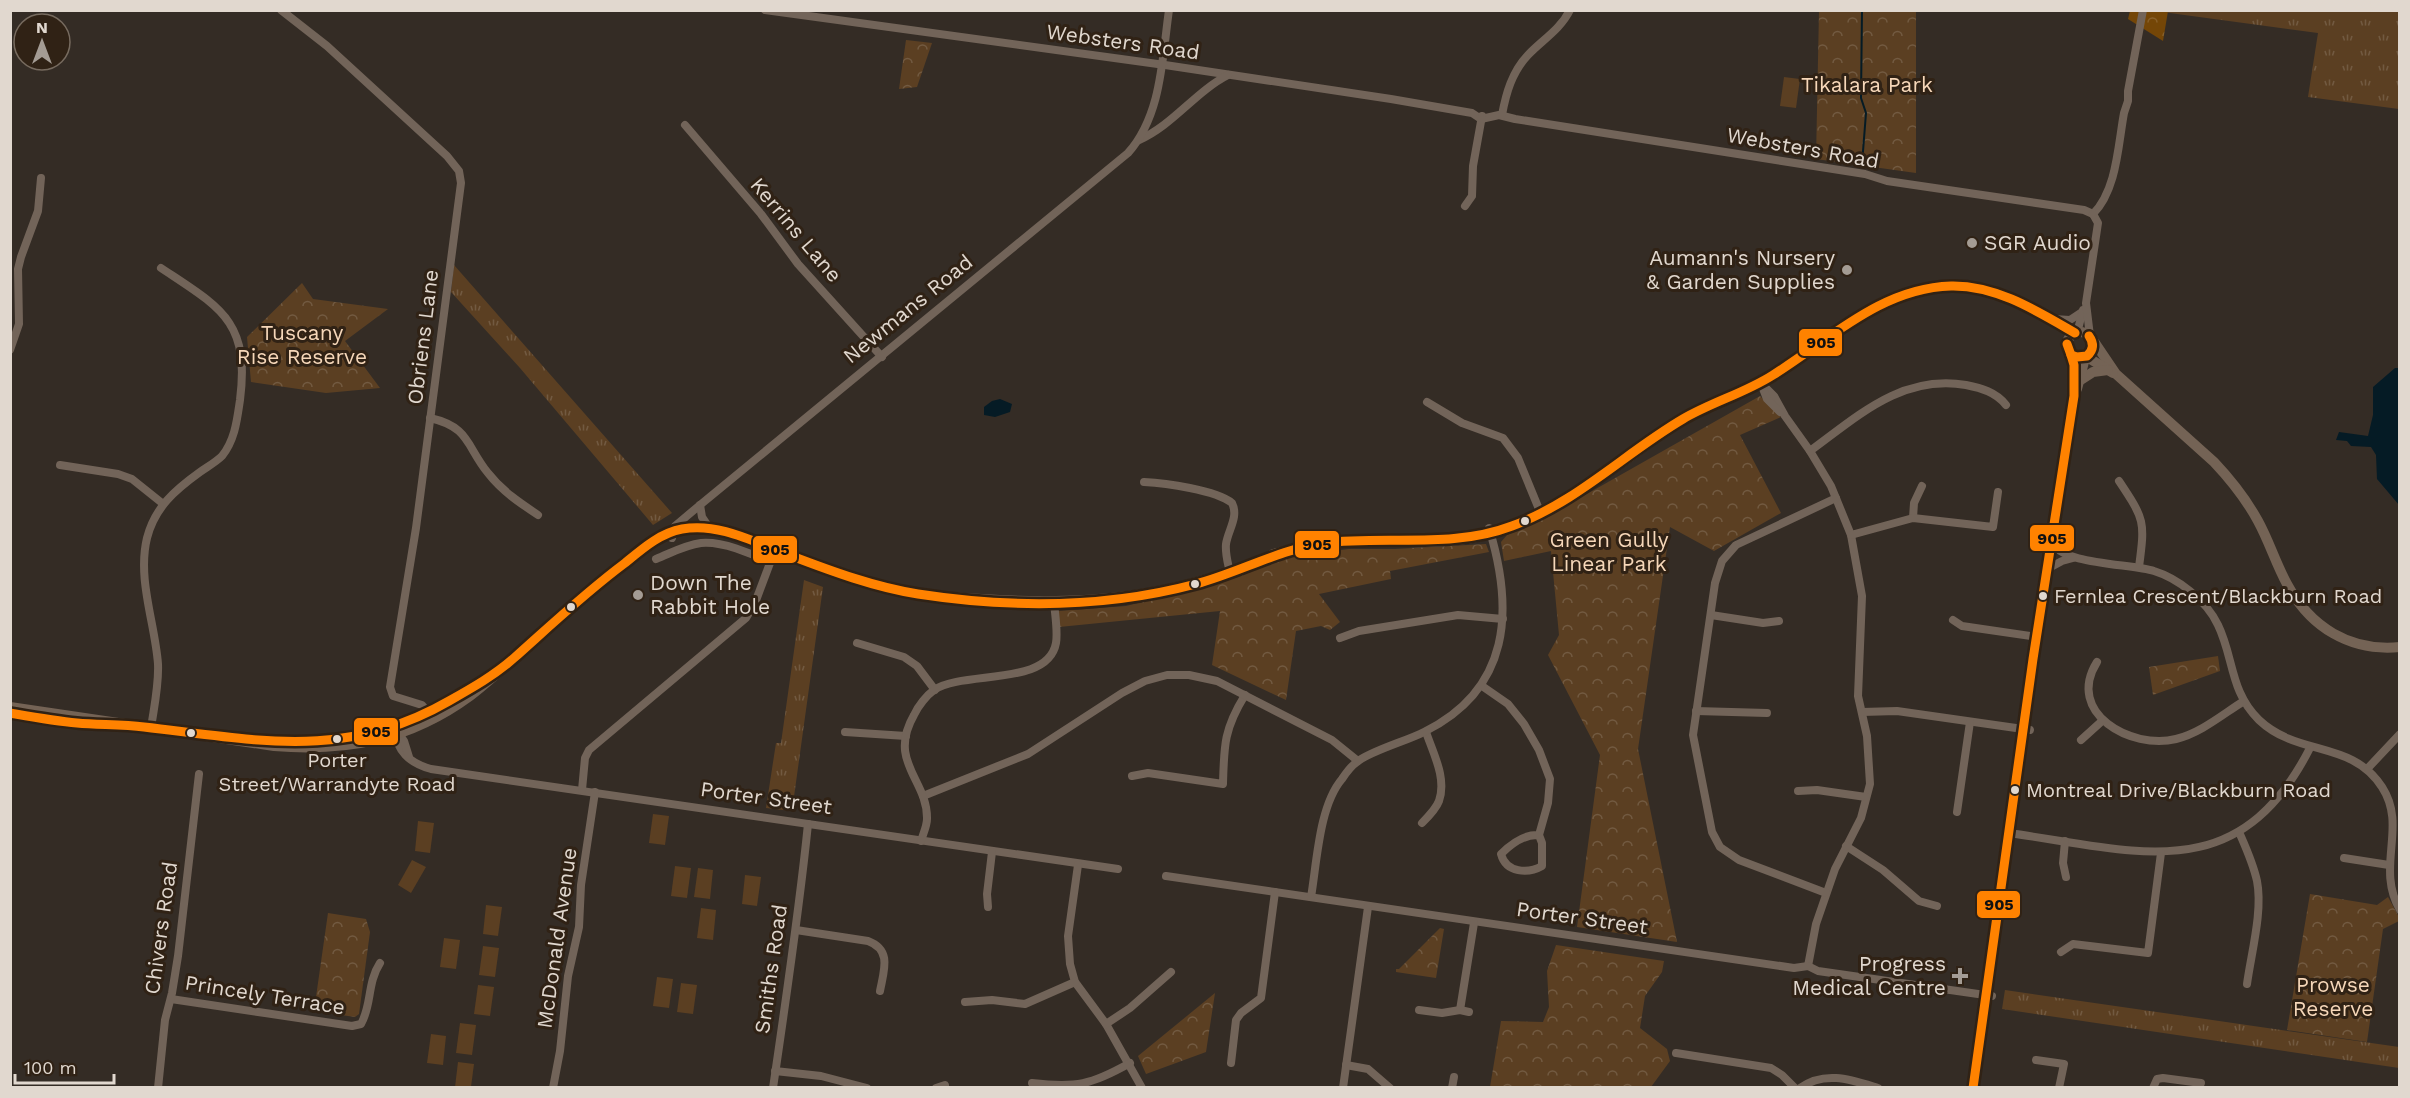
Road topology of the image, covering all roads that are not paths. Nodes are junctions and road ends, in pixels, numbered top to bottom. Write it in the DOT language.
graph roads {
  1 [pos="280,10"];
  2 [pos="1169,10"];
  3 [pos="1570,10"];
  4 [pos="2143,10"];
  5 [pos="767,11"];
  6 [pos="1161,66"];
  7 [pos="1206,71"];
  8 [pos="1229,75"];
  9 [pos="1212,84"];
  10 [pos="1504,115"];
  11 [pos="1479,116"];
  12 [pos="685,125"];
  13 [pos="1139,140"];
  14 [pos="41,178"];
  15 [pos="1465,206"];
  16 [pos="2094,214"];
  17 [pos="161,268"];
  18 [pos="2084,308"];
  19 [pos="2046,318"];
  20 [pos="2076,333"];
  21 [pos="2091,338"];
  22 [pos="10,350"];
  23 [pos="2069,351"];
  24 [pos="882,357"];
  25 [pos="2086,357"];
  26 [pos="2112,372"];
  27 [pos="2079,381"];
  28 [pos="1764,387"];
  29 [pos="2074,396"];
  30 [pos="1427,402"];
  31 [pos="2006,405"];
  32 [pos="430,418"];
  33 [pos="1810,451"];
  34 [pos="60,465"];
  35 [pos="2119,481"];
  36 [pos="1144,482"];
  37 [pos="1922,486"];
  38 [pos="1998,492"];
  39 [pos="1836,498"];
  40 [pos="162,503"];
  41 [pos="700,505"];
  42 [pos="1540,511"];
  43 [pos="538,515"];
  44 [pos="1913,518"];
  45 [pos="710,529"];
  46 [pos="1490,531"];
  47 [pos="672,535"];
  48 [pos="1851,535"];
  49 [pos="2053,543"];
  50 [pos="761,545"];
  51 [pos="2074,558"];
  52 [pos="656,559"];
  53 [pos="2139,567"];
  54 [pos="2049,568"];
  55 [pos="1230,570"];
  56 [pos="1054,602"];
  57 [pos="1711,615"];
  58 [pos="1503,619"];
  59 [pos="1953,620"];
  60 [pos="1779,621"];
  61 [pos="2037,637"];
  62 [pos="1341,638"];
  63 [pos="857,643"];
  64 [pos="2400,647"];
  65 [pos="2097,662"];
  66 [pos="1482,686"];
  67 [pos="935,690"];
  68 [pos="1245,695"];
  69 [pos="2244,701"];
  70 [pos="10,707"];
  71 [pos="1696,711"];
  72 [pos="1862,712"];
  73 [pos="10,713"];
  74 [pos="1767,713"];
  75 [pos="432,716"];
  76 [pos="2102,721"];
  77 [pos="1970,722"];
  78 [pos="127,725"];
  79 [pos="151,728"];
  80 [pos="2027,729"];
  81 [pos="844,732"];
  82 [pos="1426,732"];
  83 [pos="396,733"];
  84 [pos="2400,734"];
  85 [pos="906,736"];
  86 [pos="2081,740"];
  87 [pos="2310,748"];
  88 [pos="1358,761"];
  89 [pos="2368,768"];
  90 [pos="199,774"];
  91 [pos="1132,776"];
  92 [pos="582,790"];
  93 [pos="1798,791"];
  94 [pos="595,792"];
  95 [pos="923,796"];
  96 [pos="1866,797"];
  97 [pos="1957,812"];
  98 [pos="811,824"];
  99 [pos="1422,824"];
  100 [pos="2239,832"];
  101 [pos="2012,834"];
  102 [pos="1539,835"];
  103 [pos="921,841"];
  104 [pos="2065,841"];
  105 [pos="1846,846"];
  106 [pos="992,852"];
  107 [pos="2161,853"];
  108 [pos="2344,858"];
  109 [pos="1078,865"];
  110 [pos="2389,865"];
  111 [pos="1118,869"];
  112 [pos="1166,876"];
  113 [pos="2066,877"];
  114 [pos="1275,892"];
  115 [pos="1826,893"];
  116 [pos="1311,897"];
  117 [pos="1937,906"];
  118 [pos="988,907"];
  119 [pos="1368,907"];
  120 [pos="2400,910"];
  121 [pos="1474,922"];
  122 [pos="796,930"];
  123 [pos="2061,951"];
  124 [pos="380,963"];
  125 [pos="1808,966"];
  126 [pos="1171,972"];
  127 [pos="1075,982"];
  128 [pos="2247,984"];
  129 [pos="880,991"];
  130 [pos="1989,996"];
  131 [pos="171,999"];
  132 [pos="965,1002"];
  133 [pos="1419,1010"];
  134 [pos="1106,1024"];
  135 [pos="1676,1053"];
  136 [pos="2036,1060"];
  137 [pos="1130,1063"];
  138 [pos="1231,1063"];
  139 [pos="1346,1065"];
  140 [pos="775,1071"];
  141 [pos="1454,1077"];
  142 [pos="1032,1083"];
  143 [pos="2201,1083"];
  144 [pos="158,1088"];
  145 [pos="553,1088"];
  146 [pos="773,1088"];
  147 [pos="867,1088"];
  148 [pos="1142,1088"];
  149 [pos="1343,1088"];
  150 [pos="1390,1088"];
  151 [pos="1452,1088"];
  152 [pos="1795,1088"];
  153 [pos="1800,1088"];
  154 [pos="1878,1088"];
  155 [pos="1973,1088"];
  156 [pos="1979,1088"];
  157 [pos="2060,1088"];
  158 [pos="2153,1088"];
  1 -- 32 [label="street, Obriens Lane"];
  2 -- 6 [label="street, Newmans Road"];
  3 -- 10 [label="street"];
  4 -- 16 [label="street"];
  5 -- 6 [label="street, Websters Road"];
  6 -- 7 [label="street, Websters Road"];
  6 -- 13 [label="street, Newmans Road"];
  7 -- 8 [label="street, Websters Road"];
  7 -- 9 [label="street"];
  8 -- 9 [label="street, Newmans Road"];
  8 -- 11 [label="street, Websters Road"];
  9 -- 13 [label="street, Newmans Road"];
  10 -- 11 [label="street, Websters Road"];
  10 -- 16 [label="street, Websters Road"];
  11 -- 15 [label="street"];
  12 -- 24 [label="street, Kerrins Lane"];
  13 -- 24 [label="street, Newmans Road"];
  14 -- 22 [label="street"];
  16 -- 18 [label="street"];
  17 -- 40 [label="street"];
  18 -- 19 [label="street"];
  18 -- 20 [label="street"];
  18 -- 21 [label="street"];
  19 -- 20 [label="main road"];
  19 -- 23 [label="main road"];
  19 -- 28 [label="main road"];
  20 -- 21 [label="main road"];
  20 -- 23 [label="main road"];
  21 -- 25 [label="main road"];
  21 -- 26 [label="main road"];
  23 -- 25 [label="main road"];
  23 -- 29 [label="main road"];
  24 -- 41 [label="street, Newmans Road"];
  25 -- 26 [label="main road"];
  25 -- 27 [label="main road"];
  26 -- 27 [label="main road"];
  26 -- 64 [label="main road"];
  27 -- 29 [label="main road"];
  28 -- 33 [label="street"];
  28 -- 42 [label="main road"];
  29 -- 49 [label="main road"];
  30 -- 42 [label="street"];
  31 -- 33 [label="street"];
  32 -- 43 [label="street"];
  32 -- 75 [label="street, Obriens Lane"];
  33 -- 39 [label="street"];
  34 -- 40 [label="street"];
  35 -- 53 [label="street"];
  36 -- 55 [label="street"];
  37 -- 44 [label="street"];
  38 -- 44 [label="street"];
  39 -- 48 [label="street"];
  39 -- 57 [label="street"];
  40 -- 79 [label="street"];
  41 -- 45 [label="street"];
  41 -- 47 [label="street, Newmans Road"];
  42 -- 46 [label="main road"];
  44 -- 48 [label="street"];
  45 -- 47 [label="main road"];
  45 -- 50 [label="main road"];
  46 -- 55 [label="main road"];
  46 -- 58 [label="street"];
  47 -- 50 [label="main road"];
  47 -- 75 [label="main road, Newmans Road"];
  48 -- 72 [label="street"];
  49 -- 51 [label="street"];
  49 -- 54 [label="main road"];
  50 -- 56 [label="main road"];
  51 -- 53 [label="street"];
  51 -- 54 [label="street"];
  52 -- 92 [label="street"];
  53 -- 69 [label="street"];
  54 -- 61 [label="main road"];
  54 -- 80 [label="main road"];
  55 -- 56 [label="main road"];
  56 -- 67 [label="street"];
  57 -- 60 [label="street"];
  57 -- 71 [label="street"];
  58 -- 62 [label="street"];
  58 -- 66 [label="street"];
  59 -- 61 [label="street"];
  61 -- 80 [label="main road"];
  63 -- 67 [label="street"];
  65 -- 76 [label="street"];
  66 -- 82 [label="street"];
  66 -- 102 [label="street"];
  67 -- 85 [label="street"];
  68 -- 88 [label="street"];
  68 -- 91 [label="street"];
  68 -- 95 [label="street"];
  69 -- 76 [label="street"];
  69 -- 87 [label="street"];
  70 -- 78 [label="main road"];
  71 -- 74 [label="street"];
  71 -- 115 [label="street"];
  72 -- 77 [label="street"];
  72 -- 96 [label="street"];
  73 -- 78 [label="main road"];
  75 -- 83 [label="main road, Newmans Road"];
  76 -- 86 [label="street"];
  77 -- 80 [label="street"];
  77 -- 97 [label="street"];
  78 -- 79 [label="main road"];
  79 -- 83 [label="main road"];
  80 -- 101 [label="main road"];
  81 -- 85 [label="street"];
  82 -- 88 [label="street"];
  82 -- 99 [label="street"];
  83 -- 92 [label="street, Porter Street"];
  84 -- 89 [label="street"];
  85 -- 95 [label="street"];
  87 -- 89 [label="street"];
  87 -- 100 [label="street"];
  88 -- 116 [label="street"];
  89 -- 110 [label="street"];
  90 -- 131 [label="street, Chivers Road"];
  92 -- 94 [label="street, Porter Street"];
  93 -- 96 [label="street"];
  94 -- 98 [label="street, Porter Street"];
  94 -- 145 [label="street, McDonald Avenue"];
  95 -- 103 [label="street"];
  96 -- 105 [label="street"];
  98 -- 103 [label="street, Porter Street"];
  98 -- 122 [label="street, Smiths Road"];
  100 -- 107 [label="street"];
  100 -- 128 [label="street"];
  101 -- 104 [label="street"];
  101 -- 130 [label="main road"];
  102 -- 102 [label="street"];
  103 -- 106 [label="street, Porter Street"];
  104 -- 107 [label="street"];
  104 -- 113 [label="street"];
  105 -- 115 [label="street"];
  105 -- 117 [label="street"];
  106 -- 109 [label="street, Porter Street"];
  106 -- 118 [label="street"];
  107 -- 123 [label="street"];
  108 -- 110 [label="street"];
  109 -- 111 [label="street, Porter Street"];
  109 -- 127 [label="street"];
  110 -- 120 [label="street"];
  112 -- 114 [label="street, Porter Street"];
  114 -- 116 [label="street, Porter Street"];
  114 -- 138 [label="street"];
  115 -- 125 [label="street"];
  116 -- 119 [label="street, Porter Street"];
  119 -- 121 [label="street, Porter Street"];
  119 -- 139 [label="street"];
  121 -- 125 [label="street, Porter Street"];
  121 -- 133 [label="street"];
  122 -- 129 [label="street"];
  122 -- 140 [label="street, Smiths Road"];
  124 -- 131 [label="street, Princely Terrace"];
  125 -- 130 [label="street, Porter Street"];
  126 -- 134 [label="street"];
  127 -- 132 [label="street"];
  127 -- 134 [label="street"];
  130 -- 155 [label="main road"];
  130 -- 156 [label="main road"];
  131 -- 144 [label="street, Chivers Road"];
  134 -- 137 [label="street"];
  135 -- 152 [label="street"];
  136 -- 157 [label="street"];
  137 -- 142 [label="street"];
  137 -- 148 [label="street"];
  139 -- 149 [label="street"];
  139 -- 150 [label="street"];
  140 -- 146 [label="street, Smiths Road"];
  140 -- 147 [label="street"];
  141 -- 151 [label="street"];
  143 -- 158 [label="street"];
  153 -- 154 [label="street"];
}
